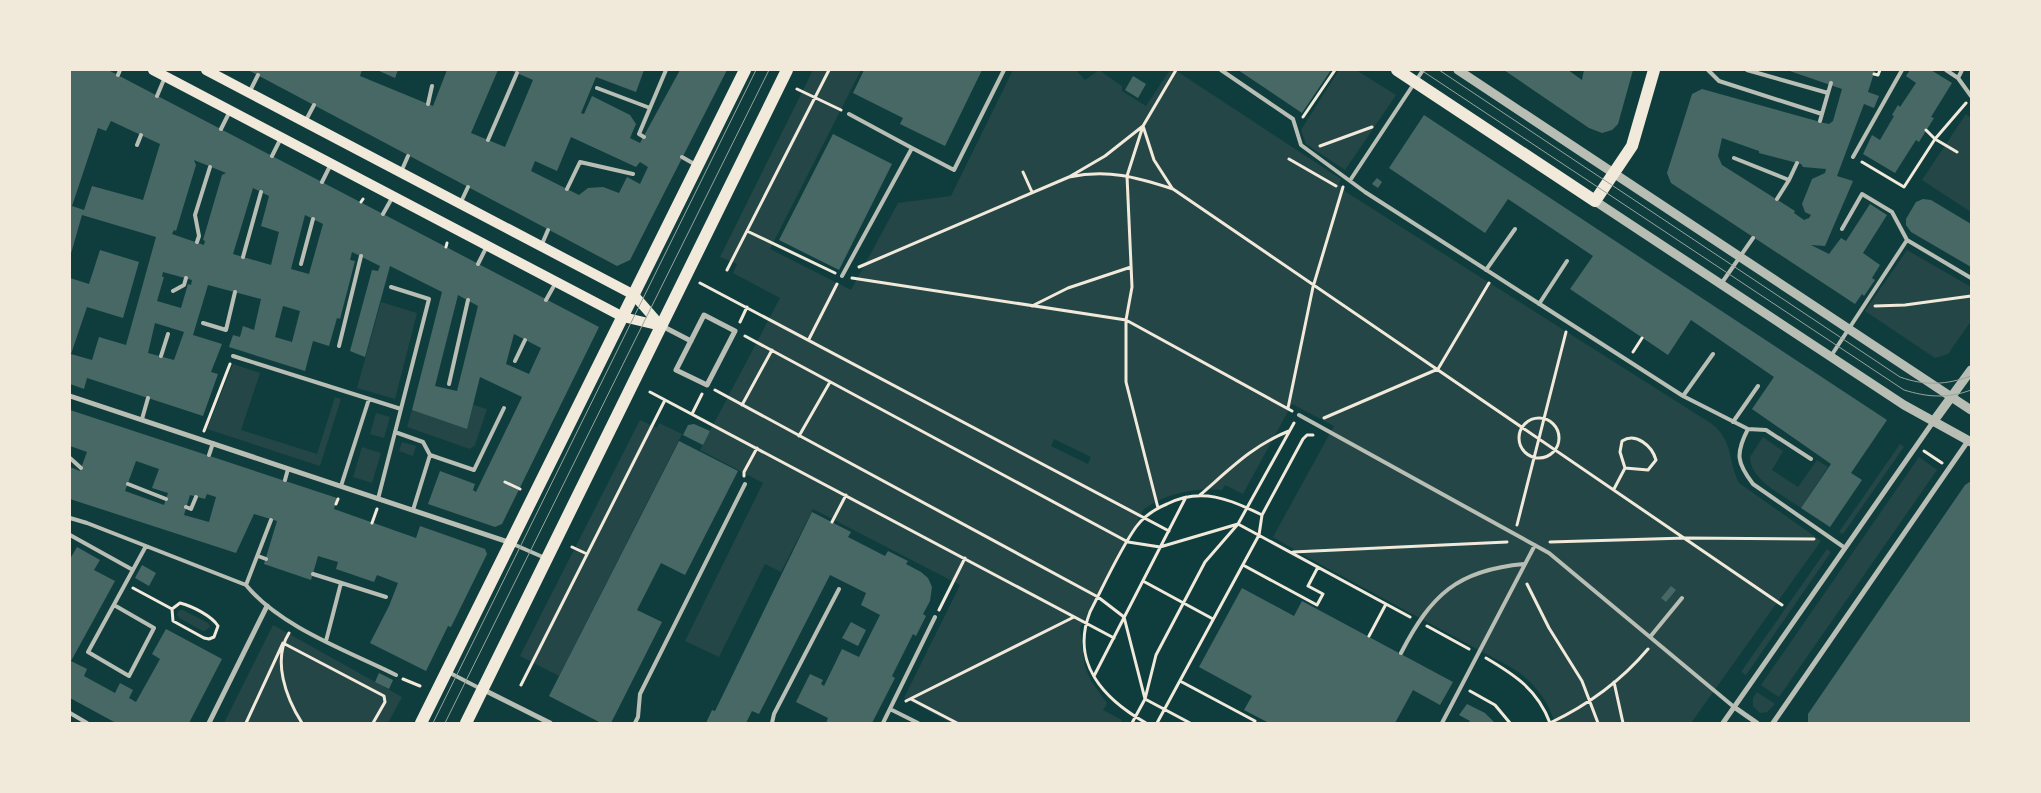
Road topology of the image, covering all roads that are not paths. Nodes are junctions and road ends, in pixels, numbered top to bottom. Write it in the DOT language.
graph roads {
  1 [pos="120,70"];
  2 [pos="153,70"];
  3 [pos="206,70"];
  4 [pos="666,70"];
  5 [pos="745,70"];
  6 [pos="787,70"];
  7 [pos="1004,70"];
  8 [pos="1221,70"];
  9 [pos="1397,70"];
  10 [pos="1423,70"];
  11 [pos="1458,70"];
  12 [pos="1654,70"];
  13 [pos="1708,70"];
  14 [pos="1747,70"];
  15 [pos="1902,70"];
  16 [pos="1946,70"];
  17 [pos="1962,70"];
  18 [pos="517,73"];
  19 [pos="118,75"];
  20 [pos="258,75"];
  21 [pos="165,76"];
  22 [pos="1958,78"];
  23 [pos="1415,82"];
  24 [pos="1831,83"];
  25 [pos="432,86"];
  26 [pos="597,88"];
  27 [pos="249,92"];
  28 [pos="1828,93"];
  29 [pos="157,96"];
  30 [pos="1971,96"];
  31 [pos="428,104"];
  32 [pos="314,105"];
  33 [pos="650,108"];
  34 [pos="230,110"];
  35 [pos="849,114"];
  36 [pos="1822,114"];
  37 [pos="1820,121"];
  38 [pos="305,122"];
  39 [pos="221,129"];
  40 [pos="141,135"];
  41 [pos="281,137"];
  42 [pos="644,137"];
  43 [pos="488,140"];
  44 [pos="137,145"];
  45 [pos="912,148"];
  46 [pos="272,156"];
  47 [pos="408,156"];
  48 [pos="682,157"];
  49 [pos="1852,157"];
  50 [pos="1734,158"];
  51 [pos="1797,163"];
  52 [pos="331,164"];
  53 [pos="698,166"];
  54 [pos="210,167"];
  55 [pos="401,172"];
  56 [pos="1614,173"];
  57 [pos="633,174"];
  58 [pos="1350,179"];
  59 [pos="1788,180"];
  60 [pos="322,182"];
  61 [pos="468,187"];
  62 [pos="567,189"];
  63 [pos="261,192"];
  64 [pos="393,196"];
  65 [pos="1777,199"];
  66 [pos="1595,201"];
  67 [pos="460,204"];
  68 [pos="383,214"];
  69 [pos="313,219"];
  70 [pos="1842,229"];
  71 [pos="548,230"];
  72 [pos="1515,230"];
  73 [pos="1753,238"];
  74 [pos="1907,240"];
  75 [pos="197,242"];
  76 [pos="488,246"];
  77 [pos="541,246"];
  78 [pos="361,256"];
  79 [pos="1740,256"];
  80 [pos="243,257"];
  81 [pos="1567,261"];
  82 [pos="301,264"];
  83 [pos="478,264"];
  84 [pos="1486,270"];
  85 [pos="842,276"];
  86 [pos="186,278"];
  87 [pos="1971,278"];
  88 [pos="556,282"];
  89 [pos="1721,284"];
  90 [pos="391,287"];
  91 [pos="173,291"];
  92 [pos="235,292"];
  93 [pos="634,295"];
  94 [pos="468,300"];
  95 [pos="546,300"];
  96 [pos="1539,304"];
  97 [pos="623,317"];
  98 [pos="203,323"];
  99 [pos="661,326"];
  100 [pos="1848,328"];
  101 [pos="168,334"];
  102 [pos="525,340"];
  103 [pos="691,341"];
  104 [pos="339,346"];
  105 [pos="1713,354"];
  106 [pos="161,356"];
  107 [pos="233,356"];
  108 [pos="1831,356"];
  109 [pos="514,361"];
  110 [pos="1971,370"];
  111 [pos="449,384"];
  112 [pos="1758,386"];
  113 [pos="70,396"];
  114 [pos="1683,396"];
  115 [pos="1951,396"];
  116 [pos="148,398"];
  117 [pos="369,399"];
  118 [pos="504,408"];
  119 [pos="401,409"];
  120 [pos="1971,410"];
  121 [pos="1298,415"];
  122 [pos="142,420"];
  123 [pos="1733,422"];
  124 [pos="1933,422"];
  125 [pos="1748,429"];
  126 [pos="395,432"];
  127 [pos="1970,440"];
  128 [pos="213,443"];
  129 [pos="209,455"];
  130 [pos="430,455"];
  131 [pos="70,458"];
  132 [pos="1811,459"];
  133 [pos="81,468"];
  134 [pos="288,468"];
  135 [pos="285,480"];
  136 [pos="128,484"];
  137 [pos="745,484"];
  138 [pos="342,486"];
  139 [pos="196,497"];
  140 [pos="166,498"];
  141 [pos="378,499"];
  142 [pos="186,507"];
  143 [pos="413,510"];
  144 [pos="70,518"];
  145 [pos="271,520"];
  146 [pos="70,535"];
  147 [pos="511,543"];
  148 [pos="1535,545"];
  149 [pos="146,546"];
  150 [pos="1845,548"];
  151 [pos="258,556"];
  152 [pos="546,558"];
  153 [pos="266,559"];
  154 [pos="1525,564"];
  155 [pos="134,570"];
  156 [pos="313,574"];
  157 [pos="341,583"];
  158 [pos="246,585"];
  159 [pos="839,589"];
  160 [pos="386,597"];
  161 [pos="1682,598"];
  162 [pos="114,605"];
  163 [pos="267,606"];
  164 [pos="935,617"];
  165 [pos="1650,636"];
  166 [pos="326,641"];
  167 [pos="1401,653"];
  168 [pos="448,672"];
  169 [pos="396,675"];
  170 [pos="481,689"];
  171 [pos="1734,707"];
  172 [pos="890,709"];
  173 [pos="70,713"];
  174 [pos="87,723"];
  175 [pos="209,723"];
  176 [pos="421,723"];
  177 [pos="466,723"];
  178 [pos="550,723"];
  179 [pos="635,723"];
  180 [pos="772,723"];
  181 [pos="883,723"];
  182 [pos="918,723"];
  183 [pos="1442,723"];
  184 [pos="1723,723"];
  185 [pos="1757,723"];
  186 [pos="1773,723"];
  1 -- 19 [label="lane"];
  2 -- 21 [label="main road"];
  3 -- 27 [label="main road"];
  4 -- 33 [label="lane"];
  5 -- 53 [label="main road"];
  6 -- 99 [label="main road"];
  7 -- 45 [label="lane"];
  8 -- 58 [label="lane"];
  9 -- 23 [label="main road"];
  10 -- 23 [label="lane"];
  11 -- 56 [label="street"];
  12 -- 56 [label="main road"];
  13 -- 36 [label="lane"];
  14 -- 28 [label="lane"];
  15 -- 49 [label="lane"];
  16 -- 22 [label="lane"];
  17 -- 22 [label="lane"];
  18 -- 43 [label="lane"];
  20 -- 27 [label="lane"];
  21 -- 29 [label="lane"];
  21 -- 34 [label="main road"];
  22 -- 30 [label="lane"];
  23 -- 58 [label="lane"];
  23 -- 66 [label="main road"];
  24 -- 28 [label="lane"];
  25 -- 31 [label="lane"];
  26 -- 33 [label="lane"];
  27 -- 38 [label="main road"];
  28 -- 36 [label="lane"];
  32 -- 38 [label="lane"];
  33 -- 42 [label="lane"];
  34 -- 39 [label="lane"];
  34 -- 41 [label="main road"];
  35 -- 45 [label="lane"];
  36 -- 37 [label="lane"];
  38 -- 55 [label="main road"];
  40 -- 44 [label="lane"];
  41 -- 46 [label="lane"];
  41 -- 52 [label="main road"];
  45 -- 85 [label="lane"];
  47 -- 55 [label="lane"];
  48 -- 53 [label="lane"];
  50 -- 59 [label="lane"];
  51 -- 59 [label="lane"];
  52 -- 60 [label="lane"];
  52 -- 64 [label="main road"];
  53 -- 93 [label="main road"];
  54 -- 75 [label="lane"];
  55 -- 67 [label="main road"];
  56 -- 66 [label="main road"];
  56 -- 79 [label="street"];
  57 -- 62 [label="lane"];
  58 -- 84 [label="lane"];
  59 -- 65 [label="lane"];
  61 -- 67 [label="lane"];
  63 -- 80 [label="lane"];
  64 -- 68 [label="lane"];
  64 -- 76 [label="main road"];
  66 -- 89 [label="street"];
  67 -- 77 [label="main road"];
  69 -- 82 [label="lane"];
  70 -- 74 [label="lane"];
  71 -- 77 [label="lane"];
  72 -- 84 [label="lane"];
  73 -- 79 [label="lane"];
  74 -- 87 [label="lane"];
  74 -- 100 [label="lane"];
  76 -- 83 [label="lane"];
  76 -- 88 [label="main road"];
  77 -- 93 [label="main road"];
  78 -- 104 [label="lane"];
  79 -- 89 [label="lane"];
  79 -- 100 [label="street"];
  81 -- 96 [label="lane"];
  84 -- 96 [label="lane"];
  86 -- 91 [label="lane"];
  88 -- 95 [label="lane"];
  88 -- 97 [label="main road"];
  89 -- 108 [label="street"];
  90 -- 119 [label="lane"];
  92 -- 98 [label="lane"];
  93 -- 97 [label="main road"];
  93 -- 99 [label="main road"];
  94 -- 111 [label="lane"];
  96 -- 114 [label="lane"];
  97 -- 99 [label="main road"];
  97 -- 147 [label="main road"];
  99 -- 103 [label="street"];
  99 -- 152 [label="main road"];
  100 -- 108 [label="lane"];
  100 -- 115 [label="street"];
  101 -- 106 [label="lane"];
  102 -- 109 [label="lane"];
  103 -- 103 [label="street"];
  105 -- 114 [label="lane"];
  107 -- 117 [label="lane"];
  108 -- 124 [label="street"];
  110 -- 115 [label="street"];
  112 -- 123 [label="lane"];
  113 -- 122 [label="street"];
  114 -- 123 [label="lane"];
  115 -- 120 [label="street"];
  115 -- 124 [label="street"];
  116 -- 122 [label="lane"];
  117 -- 119 [label="lane"];
  117 -- 138 [label="lane"];
  118 -- 130 [label="lane"];
  119 -- 126 [label="lane"];
  121 -- 148 [label="lane"];
  122 -- 128 [label="street"];
  123 -- 125 [label="lane"];
  124 -- 127 [label="street"];
  124 -- 150 [label="street"];
  125 -- 132 [label="lane"];
  125 -- 150 [label="lane"];
  126 -- 130 [label="lane"];
  126 -- 141 [label="lane"];
  127 -- 186 [label="street"];
  128 -- 129 [label="lane"];
  128 -- 134 [label="street"];
  130 -- 143 [label="lane"];
  131 -- 133 [label="lane"];
  134 -- 135 [label="lane"];
  134 -- 138 [label="street"];
  136 -- 140 [label="lane"];
  137 -- 179 [label="lane"];
  138 -- 141 [label="street"];
  139 -- 142 [label="lane"];
  141 -- 143 [label="street"];
  143 -- 147 [label="street"];
  144 -- 149 [label="lane"];
  145 -- 151 [label="lane"];
  146 -- 155 [label="lane"];
  147 -- 152 [label="lane"];
  147 -- 168 [label="main road"];
  148 -- 154 [label="lane"];
  148 -- 165 [label="lane"];
  149 -- 155 [label="lane"];
  149 -- 158 [label="lane"];
  150 -- 171 [label="street"];
  151 -- 153 [label="lane"];
  151 -- 158 [label="lane"];
  152 -- 170 [label="main road"];
  154 -- 167 [label="lane"];
  154 -- 183 [label="lane"];
  155 -- 162 [label="lane"];
  156 -- 157 [label="lane"];
  157 -- 160 [label="lane"];
  157 -- 166 [label="lane"];
  158 -- 163 [label="lane"];
  159 -- 180 [label="lane"];
  161 -- 165 [label="lane"];
  162 -- 162 [label="lane"];
  163 -- 166 [label="lane"];
  163 -- 175 [label="street"];
  164 -- 172 [label="lane"];
  165 -- 171 [label="lane"];
  166 -- 169 [label="lane"];
  168 -- 170 [label="lane"];
  168 -- 176 [label="main road"];
  170 -- 177 [label="main road"];
  170 -- 178 [label="street"];
  171 -- 184 [label="street"];
  171 -- 185 [label="street"];
  172 -- 181 [label="lane"];
  172 -- 182 [label="lane"];
  173 -- 174 [label="lane"];
}
